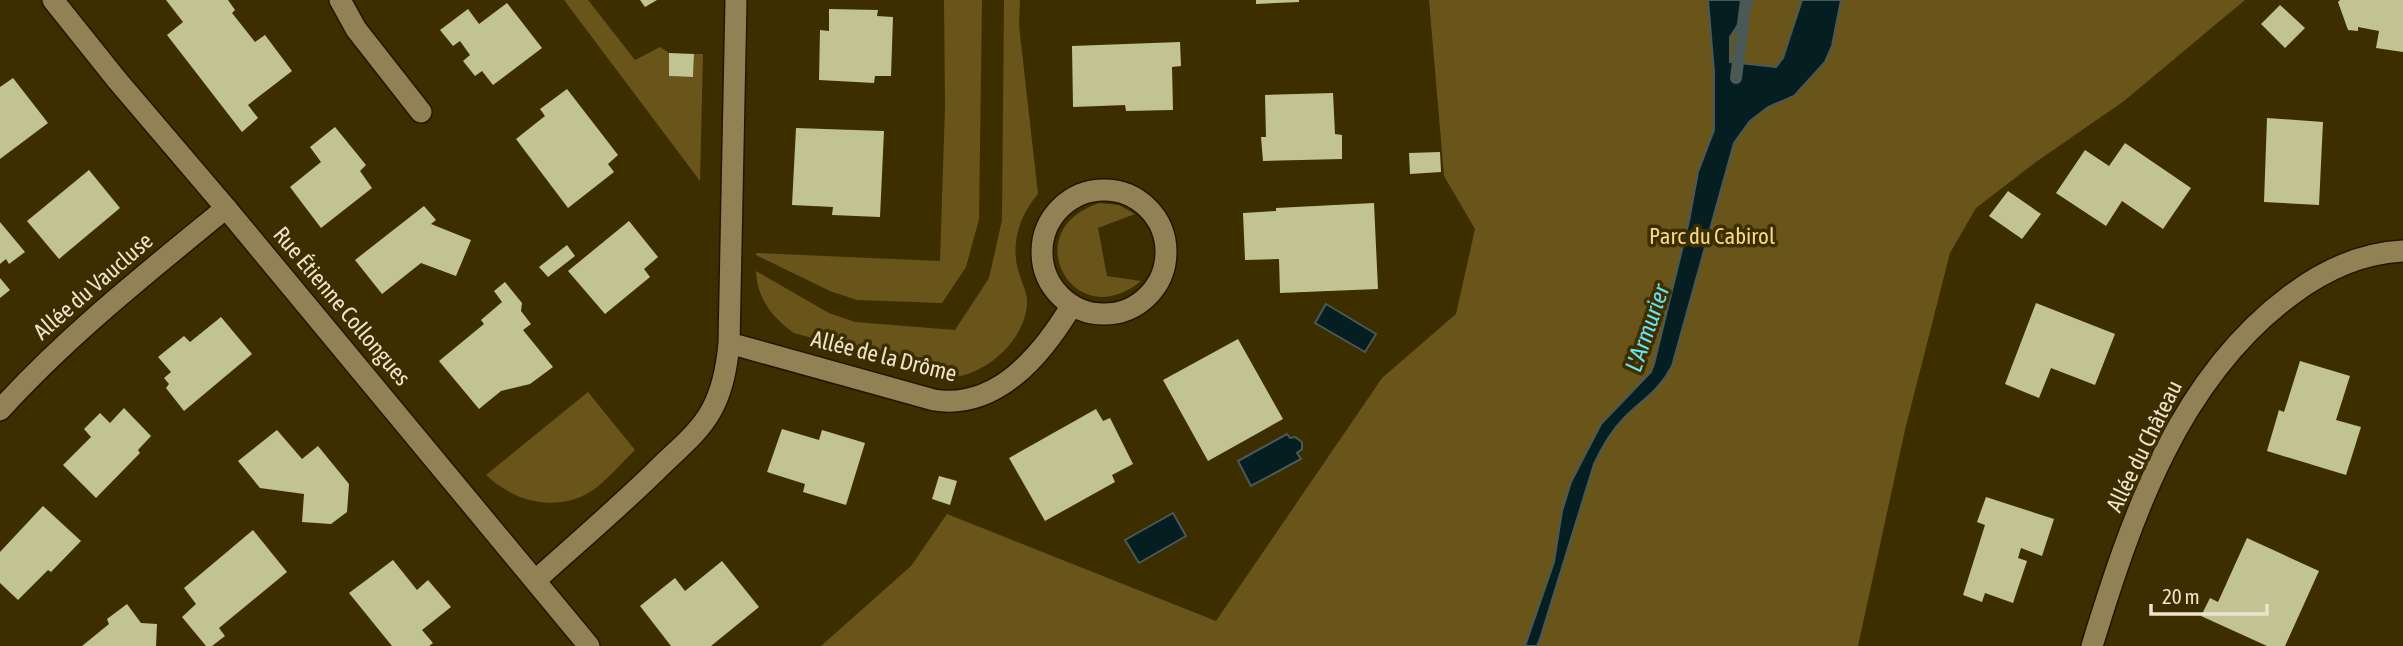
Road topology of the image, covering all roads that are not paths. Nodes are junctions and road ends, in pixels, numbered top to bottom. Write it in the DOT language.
graph roads {
  1 [pos="53,0"];
  2 [pos="340,0"];
  3 [pos="736,0"];
  4 [pos="421,112"];
  5 [pos="226,208"];
  6 [pos="2403,251"];
  7 [pos="1072,305"];
  8 [pos="729,343"];
  9 [pos="0,410"];
  10 [pos="536,580"];
  11 [pos="589,646"];
  12 [pos="2092,646"];
  1 -- 5 [label="street, Rue Étienne Collongues"];
  2 -- 4 [label="street"];
  3 -- 8 [label="street"];
  5 -- 9 [label="street, Allée du Vaucluse"];
  5 -- 10 [label="street, Rue Étienne Collongues"];
  6 -- 12 [label="street, Allée du Château"];
  7 -- 7 [label="street"];
  7 -- 8 [label="street, Allée de la Drôme"];
  8 -- 10 [label="street"];
  10 -- 11 [label="street, Rue Étienne Collongues"];
}
